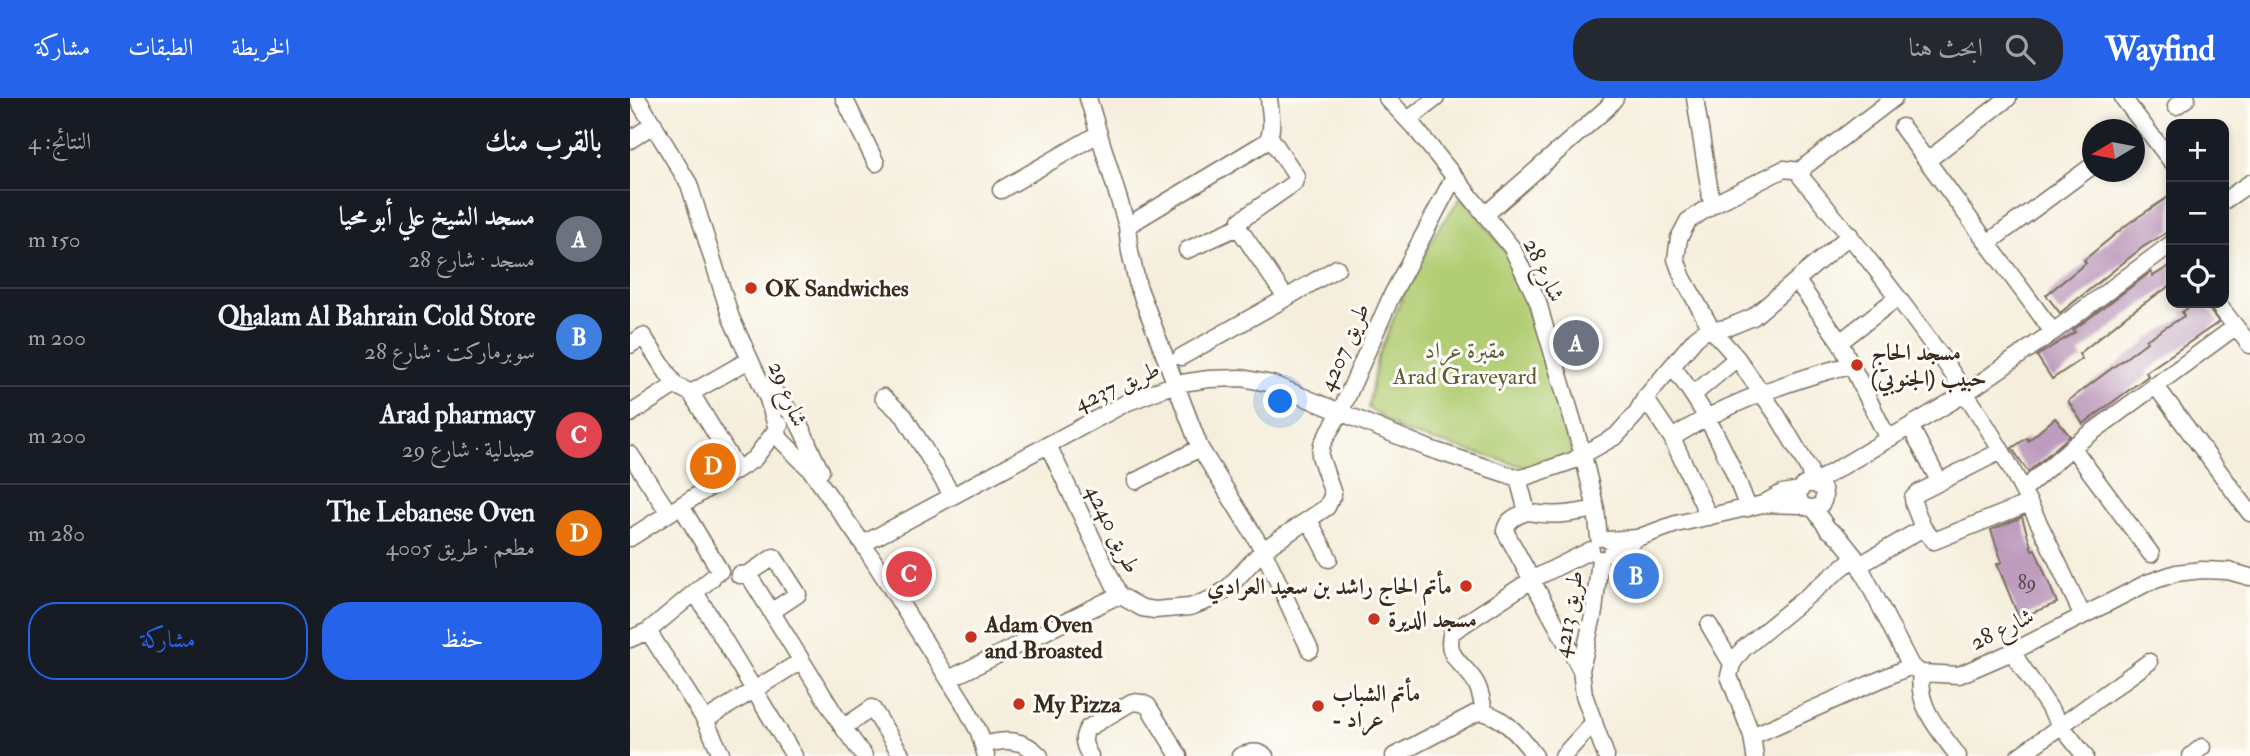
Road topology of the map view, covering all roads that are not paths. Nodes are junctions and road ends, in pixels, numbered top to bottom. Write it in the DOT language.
graph roads {
  1 [pos="636,98"];
  2 [pos="649,98"];
  3 [pos="844,98"];
  4 [pos="1088,98"];
  5 [pos="1269,98"];
  6 [pos="1387,98"];
  7 [pos="1436,98"];
  8 [pos="1615,98"];
  9 [pos="1695,98"];
  10 [pos="1894,98"];
  11 [pos="2008,98"];
  12 [pos="2123,98"];
  13 [pos="2134,119"];
  14 [pos="1408,120"];
  15 [pos="654,124"];
  16 [pos="1902,127"];
  17 [pos="1098,134"];
  18 [pos="1270,137"];
  19 [pos="2145,137"];
  20 [pos="630,140"];
  21 [pos="2166,156"];
  22 [pos="1927,160"];
  23 [pos="876,163"];
  24 [pos="2082,173"];
  25 [pos="1801,174"];
  26 [pos="1454,177"];
  27 [pos="2250,183"];
  28 [pos="1001,190"];
  29 [pos="2229,198"];
  30 [pos="1712,205"];
  31 [pos="1485,215"];
  32 [pos="1127,226"];
  33 [pos="1238,227"];
  34 [pos="1850,235"];
  35 [pos="1989,243"];
  36 [pos="2170,245"];
  37 [pos="1187,250"];
  38 [pos="1338,268"];
  39 [pos="1797,281"];
  40 [pos="1898,297"];
  41 [pos="1286,298"];
  42 [pos="2221,308"];
  43 [pos="2235,327"];
  44 [pos="1712,330"];
  45 [pos="2053,332"];
  46 [pos="1840,342"];
  47 [pos="630,345"];
  48 [pos="2250,345"];
  49 [pos="1181,357"];
  50 [pos="1737,358"];
  51 [pos="749,360"];
  52 [pos="1850,365"];
  53 [pos="1672,366"];
  54 [pos="1175,384"];
  55 [pos="675,385"];
  56 [pos="2155,385"];
  57 [pos="1762,392"];
  58 [pos="691,393"];
  59 [pos="1966,393"];
  60 [pos="1694,394"];
  61 [pos="883,397"];
  62 [pos="1645,398"];
  63 [pos="1340,413"];
  64 [pos="630,414"];
  65 [pos="1708,418"];
  66 [pos="795,419"];
  67 [pos="1910,426"];
  68 [pos="776,429"];
  69 [pos="804,436"];
  70 [pos="1672,438"];
  71 [pos="1888,439"];
  72 [pos="1048,445"];
  73 [pos="2072,447"];
  74 [pos="787,448"];
  75 [pos="1200,448"];
  76 [pos="2001,451"];
  77 [pos="630,454"];
  78 [pos="1583,456"];
  79 [pos="754,458"];
  80 [pos="737,469"];
  81 [pos="1518,478"];
  82 [pos="1136,481"];
  83 [pos="1939,481"];
  84 [pos="1812,493"];
  85 [pos="952,495"];
  86 [pos="2026,497"];
  87 [pos="1756,506"];
  88 [pos="1596,509"];
  89 [pos="675,510"];
  90 [pos="1527,512"];
  91 [pos="2250,513"];
  92 [pos="1709,517"];
  93 [pos="1309,520"];
  94 [pos="1923,528"];
  95 [pos="630,538"];
  96 [pos="866,542"];
  97 [pos="1602,548"];
  98 [pos="1263,550"];
  99 [pos="2151,554"];
  100 [pos="1329,559"];
  101 [pos="1857,561"];
  102 [pos="2250,577"];
  103 [pos="1533,579"];
  104 [pos="695,592"];
  105 [pos="1119,595"];
  106 [pos="771,612"];
  107 [pos="2082,614"];
  108 [pos="1709,625"];
  109 [pos="648,631"];
  110 [pos="630,639"];
  111 [pos="1310,650"];
  112 [pos="2012,652"];
  113 [pos="801,661"];
  114 [pos="2149,662"];
  115 [pos="1916,669"];
  116 [pos="1581,670"];
  117 [pos="1730,670"];
  118 [pos="953,676"];
  119 [pos="755,689"];
  120 [pos="1485,712"];
  121 [pos="705,720"];
  122 [pos="1594,722"];
  123 [pos="842,726"];
  124 [pos="2062,727"];
  125 [pos="1752,736"];
  126 [pos="989,750"];
  127 [pos="722,756"];
  128 [pos="794,756"];
  129 [pos="864,756"];
  130 [pos="902,756"];
  131 [pos="1040,756"];
  132 [pos="1090,756"];
  133 [pos="1179,756"];
  134 [pos="1240,756"];
  135 [pos="1265,756"];
  136 [pos="1394,756"];
  137 [pos="1535,756"];
  138 [pos="1563,756"];
  139 [pos="1606,756"];
  140 [pos="1755,756"];
  141 [pos="1958,756"];
  142 [pos="2019,756"];
  143 [pos="2085,756"];
  1 -- 15 [label="street, شارع 29"];
  2 -- 66 [label="street, شارع 29"];
  3 -- 23 [label="street"];
  4 -- 17 [label="street"];
  5 -- 18 [label="street"];
  6 -- 14 [label="street, شارع 28"];
  7 -- 14 [label="street"];
  8 -- 31 [label="street"];
  9 -- 30 [label="street"];
  10 -- 25 [label="street"];
  11 -- 22 [label="street"];
  12 -- 13 [label="street"];
  14 -- 26 [label="street, شارع 28"];
  15 -- 20 [label="street"];
  15 -- 51 [label="street, شارع 29"];
  16 -- 22 [label="street"];
  17 -- 28 [label="street"];
  17 -- 32 [label="street"];
  18 -- 32 [label="street"];
  18 -- 33 [label="street"];
  19 -- 21 [label="street"];
  22 -- 35 [label="street"];
  24 -- 35 [label="street"];
  25 -- 30 [label="street"];
  25 -- 34 [label="street"];
  26 -- 31 [label="street, شارع 28"];
  26 -- 63 [label="street, طريق 4207"];
  27 -- 29 [label="street"];
  30 -- 44 [label="street"];
  31 -- 78 [label="street, شارع 28"];
  32 -- 54 [label="street"];
  33 -- 37 [label="street"];
  33 -- 41 [label="street"];
  34 -- 39 [label="street"];
  34 -- 40 [label="street"];
  35 -- 45 [label="street"];
  36 -- 45 [label="street"];
  38 -- 41 [label="street"];
  39 -- 44 [label="street"];
  39 -- 46 [label="street"];
  40 -- 46 [label="street"];
  40 -- 59 [label="street"];
  41 -- 49 [label="street"];
  42 -- 43 [label="street"];
  43 -- 48 [label="street"];
  43 -- 56 [label="street"];
  44 -- 50 [label="street"];
  44 -- 53 [label="street"];
  45 -- 59 [label="street"];
  46 -- 52 [label="street"];
  47 -- 55 [label="street"];
  50 -- 57 [label="street"];
  50 -- 60 [label="street"];
  51 -- 58 [label="street"];
  51 -- 68 [label="street, شارع 29"];
  52 -- 57 [label="street"];
  52 -- 71 [label="street"];
  53 -- 60 [label="street"];
  53 -- 62 [label="street"];
  54 -- 63 [label="street, طريق 4237"];
  54 -- 72 [label="street, طريق 4237"];
  54 -- 75 [label="street"];
  55 -- 58 [label="street"];
  55 -- 64 [label="street"];
  56 -- 73 [label="street"];
  56 -- 91 [label="street"];
  57 -- 65 [label="street"];
  57 -- 84 [label="street"];
  58 -- 80 [label="street"];
  59 -- 67 [label="street"];
  59 -- 76 [label="street"];
  60 -- 65 [label="street"];
  61 -- 85 [label="street"];
  62 -- 70 [label="street"];
  62 -- 78 [label="street"];
  63 -- 81 [label="street, طريق 4237"];
  63 -- 93 [label="street, طريق 4207"];
  65 -- 70 [label="street"];
  65 -- 87 [label="street"];
  66 -- 68 [label="street"];
  66 -- 69 [label="street, شارع 29"];
  67 -- 71 [label="street"];
  67 -- 83 [label="street"];
  68 -- 74 [label="street, شارع 29"];
  68 -- 79 [label="street"];
  69 -- 74 [label="street"];
  69 -- 96 [label="street, شارع 29"];
  70 -- 92 [label="street"];
  71 -- 84 [label="street"];
  72 -- 85 [label="street, طريق 4237"];
  72 -- 105 [label="street, طريق 4240"];
  73 -- 86 [label="street"];
  73 -- 99 [label="street"];
  74 -- 79 [label="street"];
  74 -- 96 [label="street, شارع 29"];
  75 -- 82 [label="street"];
  75 -- 98 [label="street"];
  76 -- 83 [label="street"];
  76 -- 86 [label="street"];
  77 -- 89 [label="street"];
  78 -- 81 [label="street"];
  78 -- 88 [label="street, شارع 28"];
  79 -- 80 [label="street"];
  80 -- 89 [label="street"];
  81 -- 90 [label="street"];
  83 -- 94 [label="street"];
  84 -- 87 [label="street"];
  84 -- 101 [label="street"];
  85 -- 96 [label="street, طريق 4237"];
  86 -- 94 [label="street"];
  86 -- 107 [label="street"];
  87 -- 92 [label="street"];
  88 -- 90 [label="street"];
  88 -- 97 [label="street, شارع 28"];
  89 -- 95 [label="street"];
  89 -- 104 [label="street"];
  90 -- 103 [label="street"];
  92 -- 97 [label="street"];
  93 -- 98 [label="street, طريق 4207"];
  93 -- 100 [label="street"];
  94 -- 101 [label="street"];
  96 -- 118 [label="street, شارع 29"];
  97 -- 103 [label="street"];
  97 -- 116 [label="street, طريق 4213"];
  98 -- 105 [label="street, طريق 4240"];
  98 -- 111 [label="street"];
  101 -- 115 [label="street"];
  101 -- 117 [label="street"];
  102 -- 107 [label="street, شارع 28"];
  103 -- 116 [label="street"];
  103 -- 120 [label="street"];
  104 -- 109 [label="street"];
  104 -- 119 [label="street"];
  105 -- 118 [label="street"];
  106 -- 106 [label="street"];
  106 -- 113 [label="street"];
  107 -- 112 [label="street, شارع 28"];
  108 -- 117 [label="street"];
  109 -- 110 [label="street"];
  109 -- 121 [label="street"];
  112 -- 115 [label="street, شارع 28"];
  112 -- 124 [label="street"];
  113 -- 119 [label="street"];
  113 -- 123 [label="street"];
  114 -- 124 [label="street"];
  115 -- 125 [label="street"];
  115 -- 141 [label="street"];
  116 -- 122 [label="street, طريق 4213"];
  117 -- 125 [label="street"];
  118 -- 126 [label="street, شارع 29"];
  119 -- 121 [label="street"];
  119 -- 128 [label="street"];
  120 -- 136 [label="street"];
  120 -- 137 [label="street"];
  121 -- 127 [label="street"];
  122 -- 138 [label="street"];
  122 -- 139 [label="street, طريق 4213"];
  123 -- 129 [label="street"];
  123 -- 130 [label="street"];
  124 -- 142 [label="street"];
  124 -- 143 [label="street"];
  125 -- 140 [label="street"];
  126 -- 131 [label="street"];
  132 -- 133 [label="street"];
  134 -- 135 [label="street"];
}
